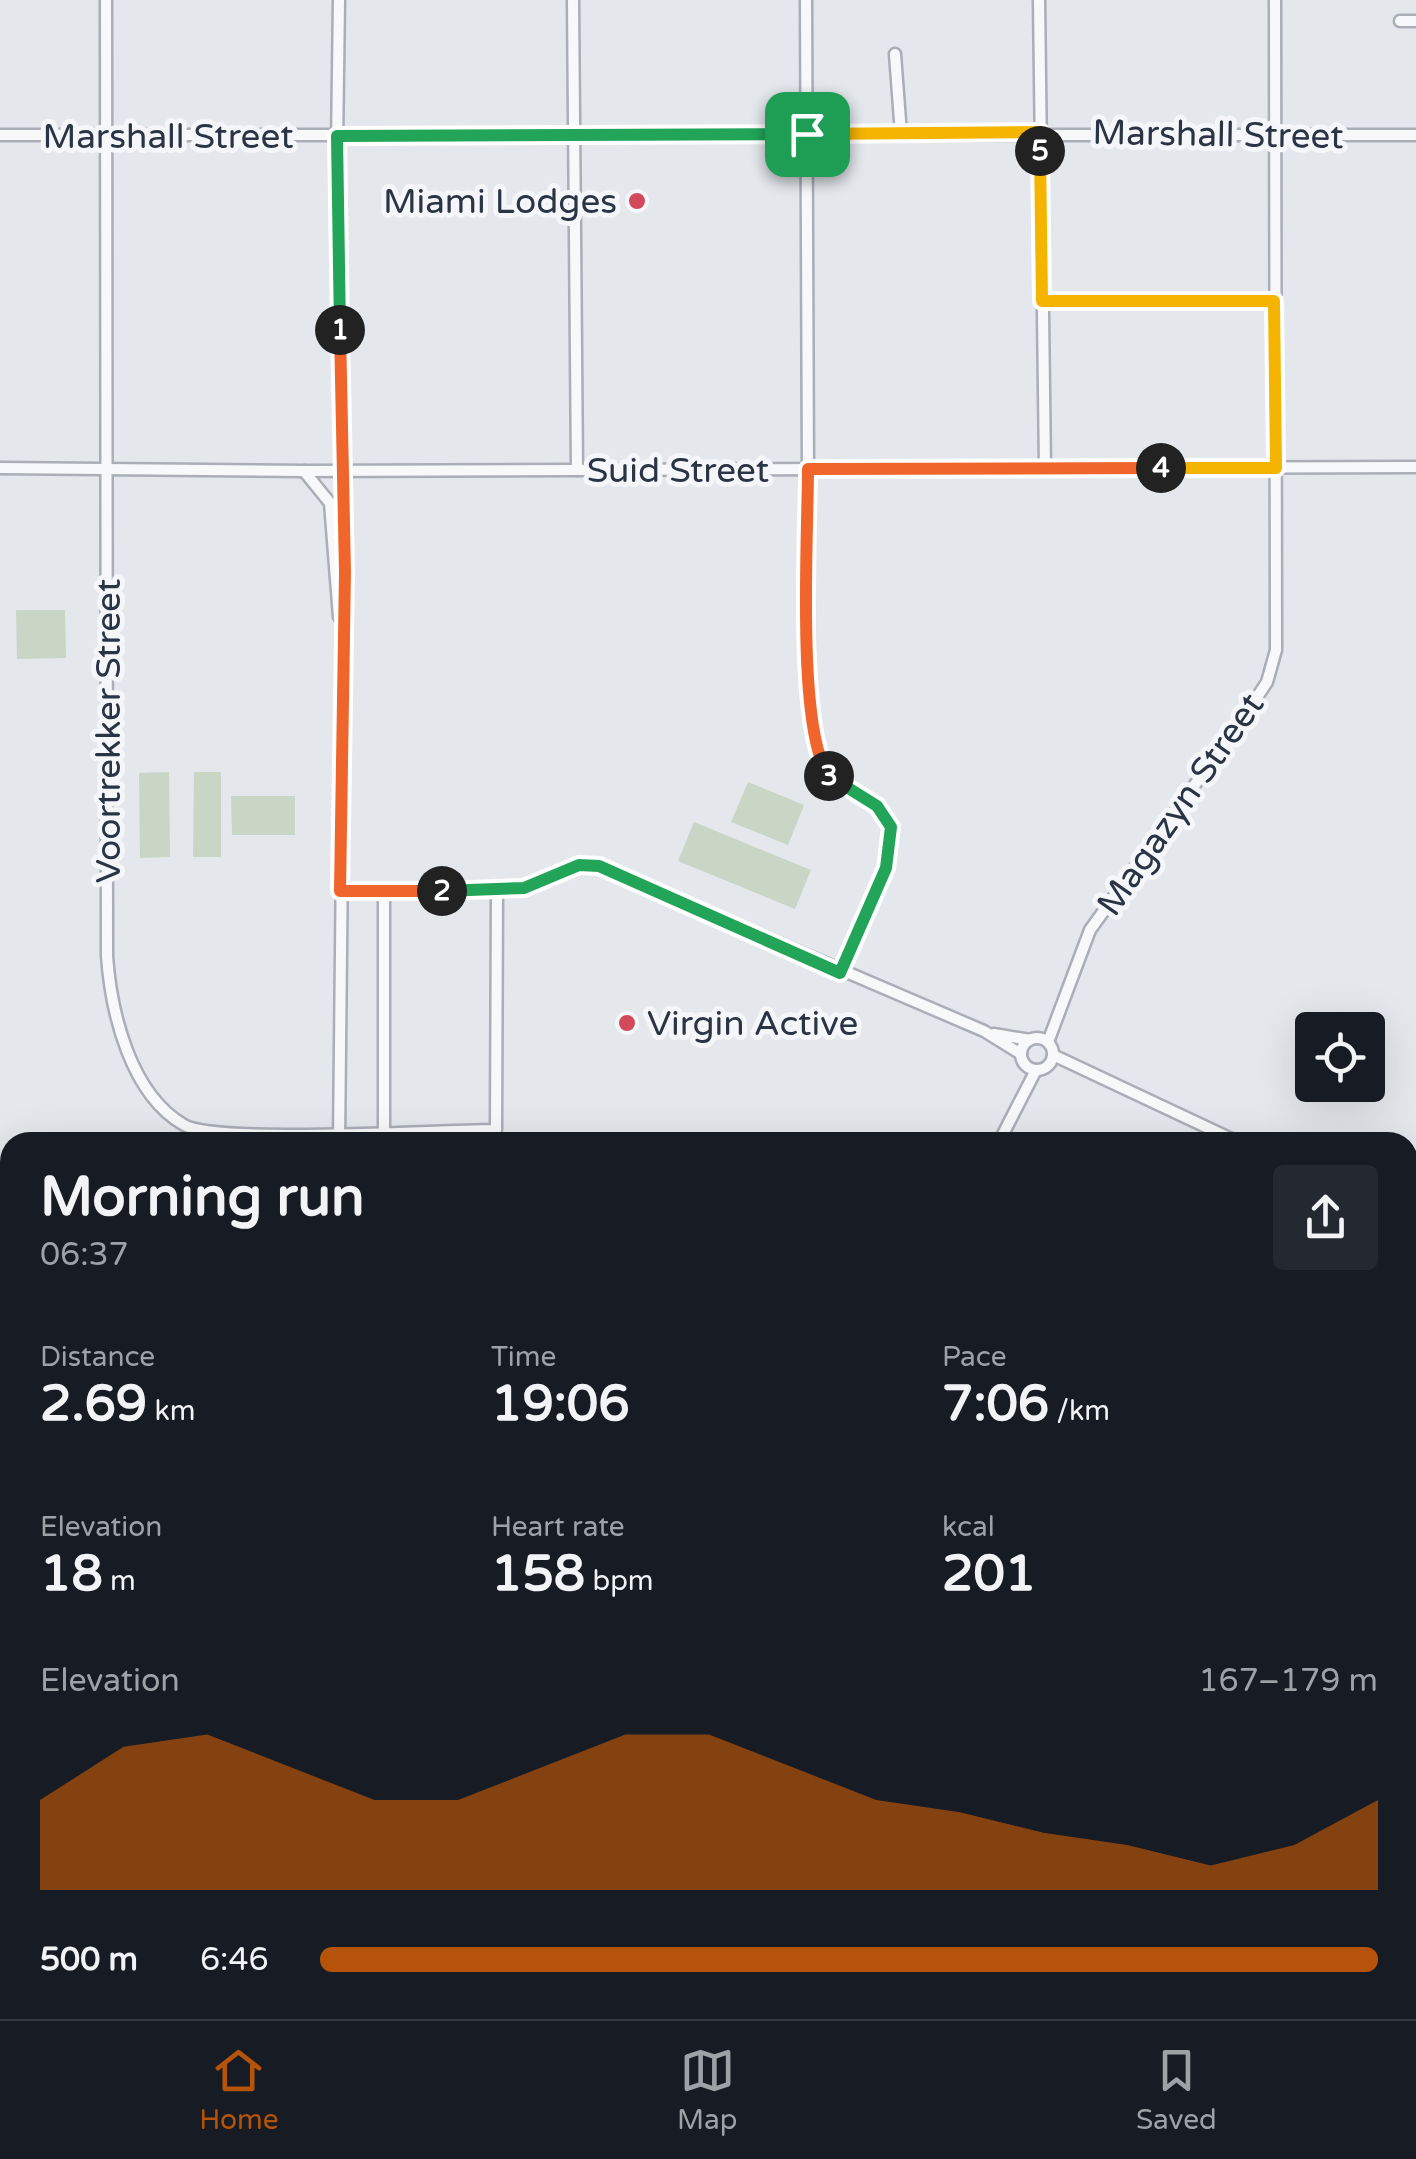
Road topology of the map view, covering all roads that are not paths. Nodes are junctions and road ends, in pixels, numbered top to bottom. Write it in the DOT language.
graph roads {
  1 [pos="106,0"];
  2 [pos="338,0"];
  3 [pos="573,0"];
  4 [pos="806,0"];
  5 [pos="1040,0"];
  6 [pos="1275,0"];
  7 [pos="1400,21"];
  8 [pos="1416,21"];
  9 [pos="895,54"];
  10 [pos="1040,132"];
  11 [pos="108,134"];
  12 [pos="807,134"];
  13 [pos="901,134"];
  14 [pos="0,135"];
  15 [pos="1276,135"];
  16 [pos="1416,135"];
  17 [pos="337,136"];
  18 [pos="572,136"];
  19 [pos="1042,301"];
  20 [pos="1274,301"];
  21 [pos="1416,467"];
  22 [pos="0,468"];
  23 [pos="107,468"];
  24 [pos="1045,468"];
  25 [pos="1276,468"];
  26 [pos="808,469"];
  27 [pos="577,470"];
  28 [pos="343,471"];
  29 [pos="304,472"];
  30 [pos="342,628"];
  31 [pos="497,890"];
  32 [pos="340,891"];
  33 [pos="384,893"];
  34 [pos="840,973"];
  35 [pos="984,1031"];
  36 [pos="1038,1040"];
  37 [pos="1036,1062"];
  38 [pos="384,1130"];
  39 [pos="256,1132"];
  40 [pos="339,1132"];
  41 [pos="373,1132"];
  42 [pos="1004,1132"];
  43 [pos="1214,1132"];
  1 -- 11 [label="street, Voortrekker Street"];
  2 -- 17 [label="street"];
  3 -- 18 [label="street"];
  4 -- 12 [label="street"];
  5 -- 10 [label="street"];
  6 -- 15 [label="street, Magazyn Street"];
  7 -- 8 [label="street"];
  9 -- 13 [label="street"];
  10 -- 13 [label="street, Marshall Street"];
  10 -- 15 [label="street, Marshall Street"];
  10 -- 19 [label="street"];
  11 -- 14 [label="street, Marshall Street"];
  11 -- 17 [label="street, Marshall Street"];
  11 -- 23 [label="street, Voortrekker Street"];
  12 -- 13 [label="street, Marshall Street"];
  12 -- 18 [label="street, Marshall Street"];
  12 -- 26 [label="street"];
  15 -- 16 [label="street, Marshall Street"];
  15 -- 20 [label="street, Magazyn Street"];
  17 -- 18 [label="street, Marshall Street"];
  17 -- 28 [label="street"];
  18 -- 27 [label="street"];
  19 -- 20 [label="street"];
  19 -- 24 [label="street"];
  20 -- 25 [label="street, Magazyn Street"];
  21 -- 25 [label="street, Suid Street"];
  22 -- 23 [label="street, Suid Street"];
  23 -- 29 [label="street, Suid Street"];
  23 -- 39 [label="street, Voortrekker Street"];
  24 -- 25 [label="street, Suid Street"];
  24 -- 26 [label="street, Suid Street"];
  25 -- 36 [label="street, Magazyn Street"];
  26 -- 27 [label="street, Suid Street"];
  26 -- 34 [label="street"];
  27 -- 28 [label="street, Suid Street"];
  28 -- 29 [label="street, Suid Street"];
  28 -- 30 [label="street"];
  29 -- 30 [label="street"];
  30 -- 32 [label="street"];
  31 -- 33 [label="street"];
  31 -- 34 [label="street"];
  31 -- 38 [label="street, Voortrekker Street"];
  32 -- 33 [label="street"];
  32 -- 40 [label="street"];
  33 -- 38 [label="street"];
  34 -- 35 [label="street"];
  35 -- 36 [label="street"];
  35 -- 37 [label="street"];
  36 -- 37 [label="street"];
  36 -- 37 [label="street, Magazyn Street"];
  37 -- 42 [label="street"];
  37 -- 43 [label="street"];
  38 -- 41 [label="street, Voortrekker Street"];
}
